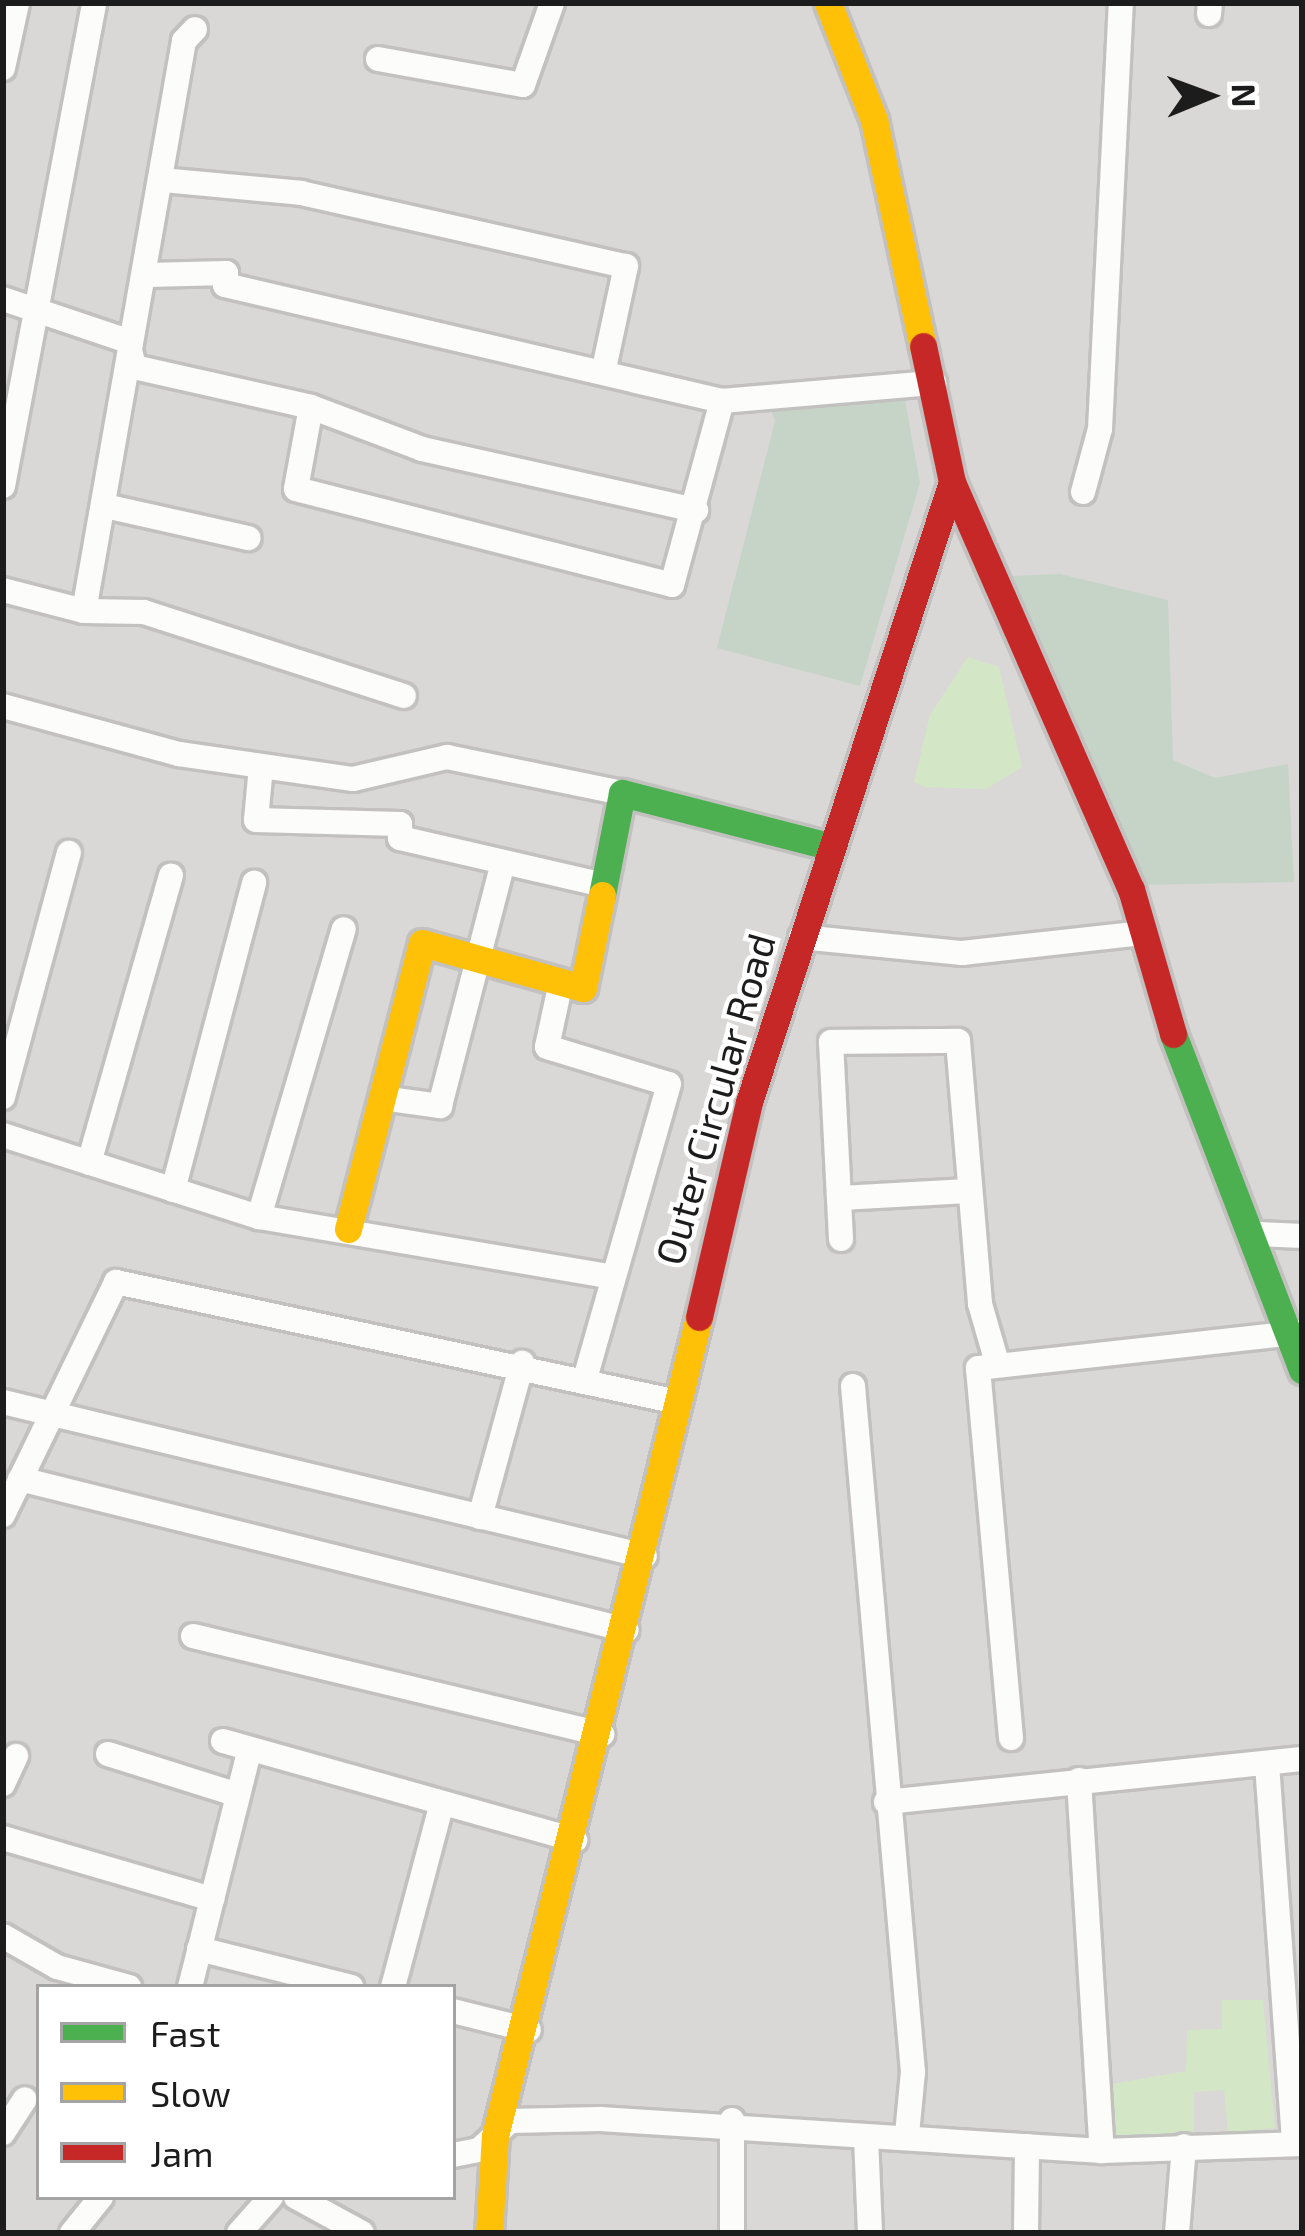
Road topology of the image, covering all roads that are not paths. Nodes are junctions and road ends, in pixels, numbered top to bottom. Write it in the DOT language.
graph roads {
  1 [pos="17,3"];
  2 [pos="94,3"];
  3 [pos="552,3"];
  4 [pos="828,3"];
  5 [pos="1121,3"];
  6 [pos="195,28"];
  7 [pos="378,59"];
  8 [pos="3,68"];
  9 [pos="162,180"];
  10 [pos="148,275"];
  11 [pos="3,298"];
  12 [pos="42,312"];
  13 [pos="134,367"];
  14 [pos="603,373"];
  15 [pos="934,383"];
  16 [pos="722,401"];
  17 [pos="311,407"];
  18 [pos="7,455"];
  19 [pos="952,482"];
  20 [pos="3,486"];
  21 [pos="1083,492"];
  22 [pos="105,506"];
  23 [pos="696,510"];
  24 [pos="248,538"];
  25 [pos="3,590"];
  26 [pos="84,611"];
  27 [pos="404,696"];
  28 [pos="3,706"];
  29 [pos="261,766"];
  30 [pos="622,793"];
  31 [pos="829,846"];
  32 [pos="69,853"];
  33 [pos="502,862"];
  34 [pos="170,875"];
  35 [pos="254,883"];
  36 [pos="603,885"];
  37 [pos="344,929"];
  38 [pos="1144,934"];
  39 [pos="801,937"];
  40 [pos="472,957"];
  41 [pos="561,982"];
  42 [pos="3,1097"];
  43 [pos="382,1098"];
  44 [pos="3,1135"];
  45 [pos="88,1163"];
  46 [pos="173,1190"];
  47 [pos="970,1191"];
  48 [pos="839,1198"];
  49 [pos="259,1217"];
  50 [pos="348,1229"];
  51 [pos="1258,1234"];
  52 [pos="1302,1236"];
  53 [pos="841,1240"];
  54 [pos="607,1276"];
  55 [pos="1294,1331"];
  56 [pos="996,1359"];
  57 [pos="522,1363"];
  58 [pos="1302,1370"];
  59 [pos="584,1378"];
  60 [pos="854,1386"];
  61 [pos="673,1401"];
  62 [pos="3,1402"];
  63 [pos="50,1414"];
  64 [pos="20,1479"];
  65 [pos="3,1516"];
  66 [pos="480,1517"];
  67 [pos="645,1556"];
  68 [pos="627,1630"];
  69 [pos="194,1636"];
  70 [pos="602,1734"];
  71 [pos="1012,1738"];
  72 [pos="224,1741"];
  73 [pos="250,1749"];
  74 [pos="107,1754"];
  75 [pos="16,1756"];
  76 [pos="1302,1759"];
  77 [pos="1267,1764"];
  78 [pos="1079,1780"];
  79 [pos="3,1784"];
  80 [pos="238,1796"];
  81 [pos="886,1802"];
  82 [pos="442,1803"];
  83 [pos="3,1838"];
  84 [pos="575,1840"];
  85 [pos="212,1899"];
  86 [pos="3,1936"];
  87 [pos="199,1949"];
  88 [pos="303,1982"];
  89 [pos="118,1984"];
  90 [pos="191,1984"];
  91 [pos="394,1984"];
  92 [pos="456,2013"];
  93 [pos="529,2030"];
  94 [pos="22,2098"];
  95 [pos="732,2120"];
  96 [pos="3,2133"];
  97 [pos="907,2134"];
  98 [pos="495,2136"];
  99 [pos="866,2137"];
  100 [pos="1298,2143"];
  101 [pos="1027,2146"];
  102 [pos="1184,2146"];
  103 [pos="1102,2151"];
  104 [pos="456,2154"];
  105 [pos="99,2200"];
  106 [pos="269,2200"];
  107 [pos="302,2200"];
  108 [pos="72,2233"];
  109 [pos="239,2233"];
  110 [pos="362,2233"];
  111 [pos="490,2233"];
  112 [pos="732,2233"];
  113 [pos="870,2233"];
  114 [pos="1026,2233"];
  115 [pos="1177,2233"];
  1 -- 8 [label="street"];
  2 -- 12 [label="street"];
  3 -- 7 [label="street"];
  4 -- 15 [label="main road, Outer Circular Road"];
  5 -- 21 [label="street"];
  6 -- 9 [label="street"];
  9 -- 10 [label="street"];
  9 -- 14 [label="street"];
  10 -- 13 [label="street"];
  10 -- 14 [label="street"];
  11 -- 12 [label="street"];
  12 -- 13 [label="street"];
  12 -- 18 [label="street"];
  13 -- 17 [label="street"];
  13 -- 22 [label="street"];
  14 -- 16 [label="street"];
  15 -- 16 [label="street"];
  15 -- 19 [label="main road, Outer Circular Road"];
  16 -- 23 [label="street"];
  17 -- 23 [label="street"];
  17 -- 23 [label="street"];
  18 -- 20 [label="street"];
  19 -- 31 [label="main road, Outer Circular Road"];
  19 -- 38 [label="main road"];
  22 -- 24 [label="street"];
  22 -- 26 [label="street"];
  25 -- 26 [label="street"];
  26 -- 27 [label="street"];
  28 -- 29 [label="street"];
  29 -- 30 [label="street"];
  29 -- 33 [label="street"];
  30 -- 31 [label="main road"];
  30 -- 36 [label="main road"];
  31 -- 39 [label="main road, Outer Circular Road"];
  32 -- 42 [label="street"];
  33 -- 36 [label="street"];
  33 -- 40 [label="street"];
  34 -- 45 [label="street"];
  35 -- 46 [label="street"];
  36 -- 41 [label="main road"];
  37 -- 49 [label="street"];
  38 -- 39 [label="street"];
  38 -- 51 [label="main road"];
  39 -- 61 [label="main road, Outer Circular Road"];
  40 -- 41 [label="main road"];
  40 -- 43 [label="street"];
  40 -- 43 [label="main road"];
  41 -- 54 [label="street"];
  43 -- 50 [label="main road"];
  44 -- 45 [label="street"];
  45 -- 46 [label="street"];
  46 -- 49 [label="street"];
  47 -- 48 [label="street"];
  47 -- 48 [label="street"];
  47 -- 56 [label="street"];
  48 -- 53 [label="street"];
  49 -- 50 [label="street"];
  50 -- 54 [label="street"];
  51 -- 52 [label="street"];
  51 -- 55 [label="main road"];
  54 -- 59 [label="street"];
  55 -- 56 [label="street"];
  55 -- 58 [label="main road"];
  56 -- 71 [label="street"];
  57 -- 59 [label="street"];
  57 -- 63 [label="street"];
  57 -- 66 [label="street"];
  59 -- 61 [label="street"];
  60 -- 81 [label="street"];
  61 -- 67 [label="main road, Outer Circular Road"];
  62 -- 63 [label="street"];
  63 -- 64 [label="street"];
  63 -- 66 [label="street"];
  64 -- 65 [label="street"];
  64 -- 68 [label="street"];
  66 -- 67 [label="street"];
  67 -- 68 [label="main road, Outer Circular Road"];
  68 -- 70 [label="main road, Outer Circular Road"];
  69 -- 70 [label="street"];
  70 -- 84 [label="main road, Outer Circular Road"];
  72 -- 73 [label="street"];
  73 -- 80 [label="street"];
  73 -- 82 [label="street"];
  74 -- 80 [label="street"];
  75 -- 79 [label="street"];
  76 -- 77 [label="street"];
  77 -- 78 [label="street"];
  77 -- 100 [label="street"];
  78 -- 81 [label="street"];
  78 -- 103 [label="street"];
  80 -- 85 [label="street"];
  81 -- 97 [label="street"];
  82 -- 84 [label="street"];
  82 -- 91 [label="street"];
  83 -- 85 [label="street"];
  84 -- 93 [label="main road, Outer Circular Road"];
  85 -- 87 [label="street"];
  86 -- 89 [label="street"];
  87 -- 88 [label="street"];
  87 -- 90 [label="street"];
  92 -- 93 [label="street"];
  93 -- 98 [label="main road, Outer Circular Road"];
  94 -- 96 [label="street"];
  95 -- 98 [label="street"];
  95 -- 99 [label="street"];
  95 -- 112 [label="street"];
  97 -- 99 [label="street"];
  97 -- 101 [label="street"];
  98 -- 104 [label="street"];
  98 -- 111 [label="main road, Outer Circular Road"];
  99 -- 113 [label="street"];
  100 -- 102 [label="street"];
  101 -- 103 [label="street"];
  101 -- 114 [label="street"];
  102 -- 103 [label="street"];
  102 -- 115 [label="street"];
  105 -- 108 [label="street"];
  106 -- 109 [label="street"];
  107 -- 110 [label="street"];
}
